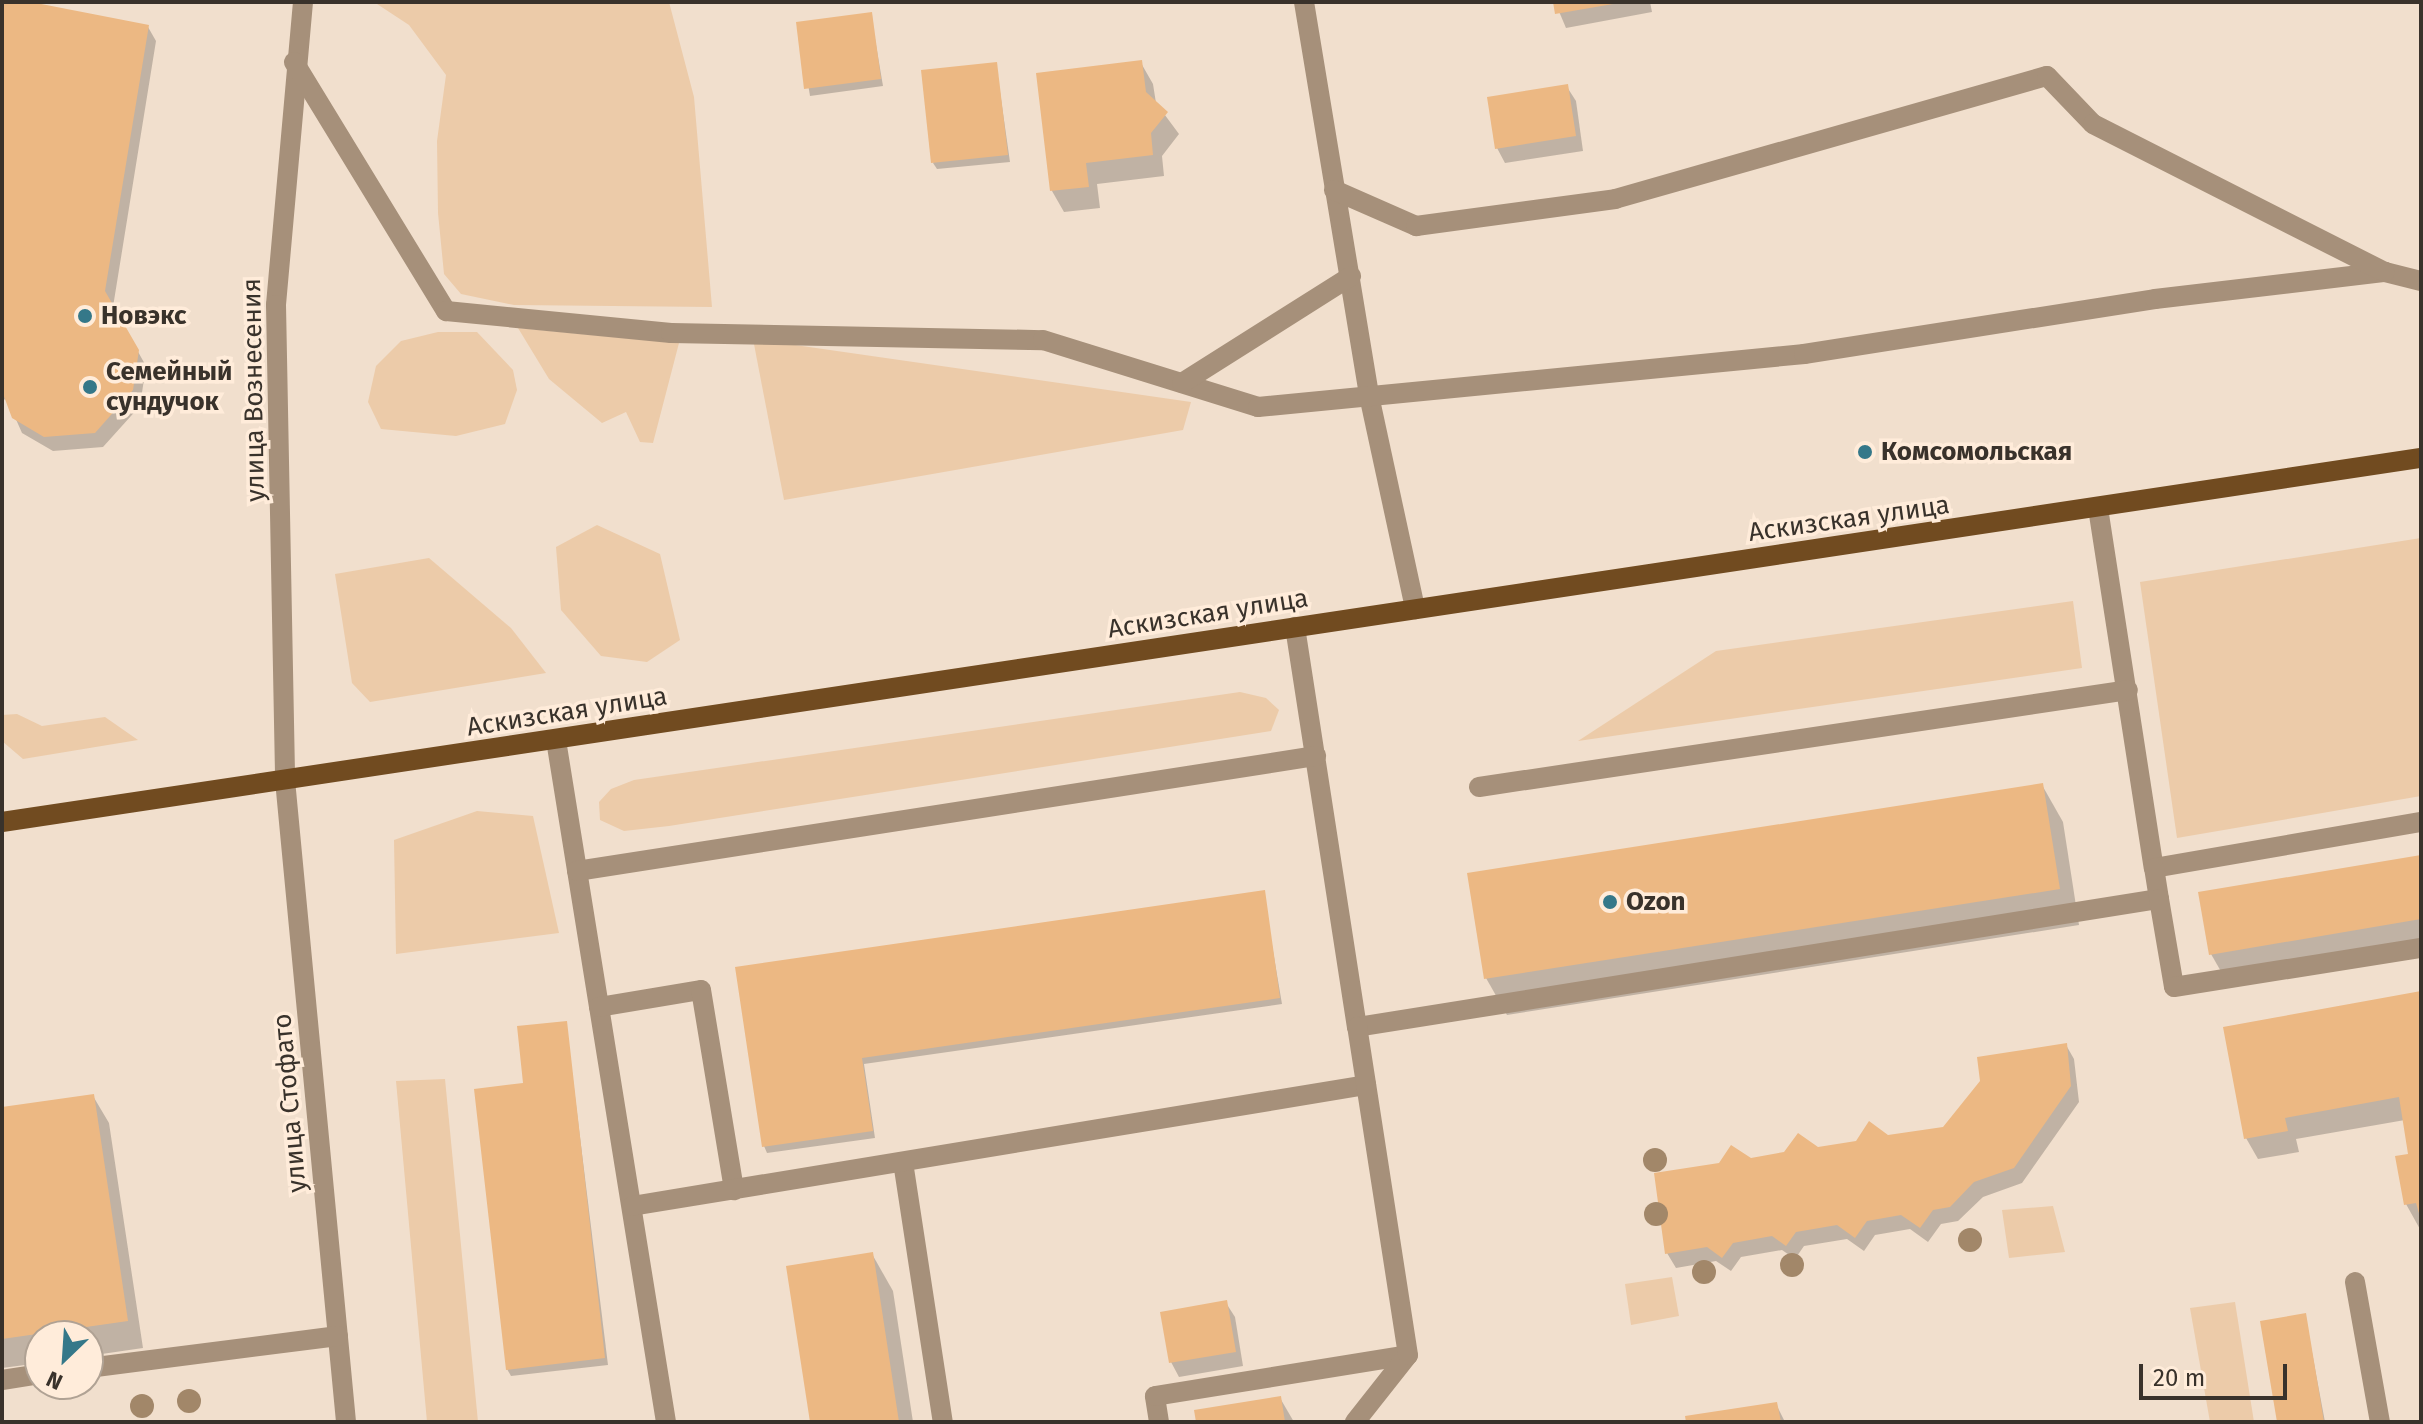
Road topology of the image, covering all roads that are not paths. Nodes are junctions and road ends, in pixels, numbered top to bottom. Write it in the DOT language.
graph roads {
  1 [pos="303,2"];
  2 [pos="1304,2"];
  3 [pos="294,62"];
  4 [pos="1334,190"];
  5 [pos="2385,272"];
  6 [pos="1351,276"];
  7 [pos="2421,281"];
  8 [pos="1182,383"];
  9 [pos="1370,400"];
  10 [pos="2421,458"];
  11 [pos="2098,508"];
  12 [pos="1415,609"];
  13 [pos="1295,627"];
  14 [pos="2128,690"];
  15 [pos="556,740"];
  16 [pos="1316,756"];
  17 [pos="285,780"];
  18 [pos="1479,787"];
  19 [pos="2,822"];
  20 [pos="2421,822"];
  21 [pos="2154,868"];
  22 [pos="577,871"];
  23 [pos="2159,899"];
  24 [pos="2421,948"];
  25 [pos="599,1007"];
  26 [pos="1357,1027"];
  27 [pos="1366,1085"];
  28 [pos="903,1162"];
  29 [pos="734,1190"];
  30 [pos="632,1206"];
  31 [pos="2355,1282"];
  32 [pos="338,1336"];
  33 [pos="1408,1355"];
  34 [pos="104,1366"];
  35 [pos="24,1377"];
  36 [pos="2,1380"];
  37 [pos="346,1422"];
  38 [pos="666,1422"];
  39 [pos="943,1422"];
  40 [pos="1159,1422"];
  41 [pos="1355,1422"];
  42 [pos="2380,1422"];
  1 -- 3 [label="street, улица Вознесения"];
  2 -- 4 [label="street"];
  3 -- 8 [label="street"];
  3 -- 17 [label="street, улица Вознесения"];
  4 -- 5 [label="street"];
  4 -- 6 [label="street"];
  5 -- 7 [label="street"];
  5 -- 9 [label="street"];
  6 -- 8 [label="street"];
  6 -- 9 [label="street"];
  8 -- 9 [label="street"];
  9 -- 12 [label="street"];
  10 -- 11 [label="main road, Аскизская улица"];
  11 -- 12 [label="main road, Аскизская улица"];
  11 -- 14 [label="street"];
  12 -- 13 [label="main road, Аскизская улица"];
  13 -- 15 [label="main road, Аскизская улица"];
  13 -- 16 [label="street"];
  14 -- 18 [label="street"];
  14 -- 21 [label="street"];
  15 -- 17 [label="main road, Аскизская улица"];
  15 -- 22 [label="street"];
  16 -- 22 [label="street"];
  16 -- 26 [label="street"];
  17 -- 19 [label="main road, Аскизская улица"];
  17 -- 32 [label="street, улица Стофато"];
  20 -- 21 [label="street"];
  21 -- 23 [label="street"];
  22 -- 25 [label="street"];
  23 -- 24 [label="street"];
  23 -- 26 [label="street"];
  25 -- 29 [label="street"];
  25 -- 30 [label="street"];
  26 -- 27 [label="street"];
  27 -- 28 [label="street"];
  27 -- 33 [label="street"];
  28 -- 29 [label="street"];
  28 -- 39 [label="street"];
  29 -- 30 [label="street"];
  30 -- 38 [label="street"];
  31 -- 42 [label="street"];
  32 -- 34 [label="street"];
  32 -- 37 [label="street, улица Стофато"];
  33 -- 40 [label="street"];
  33 -- 41 [label="street"];
  35 -- 36 [label="street"];
}
